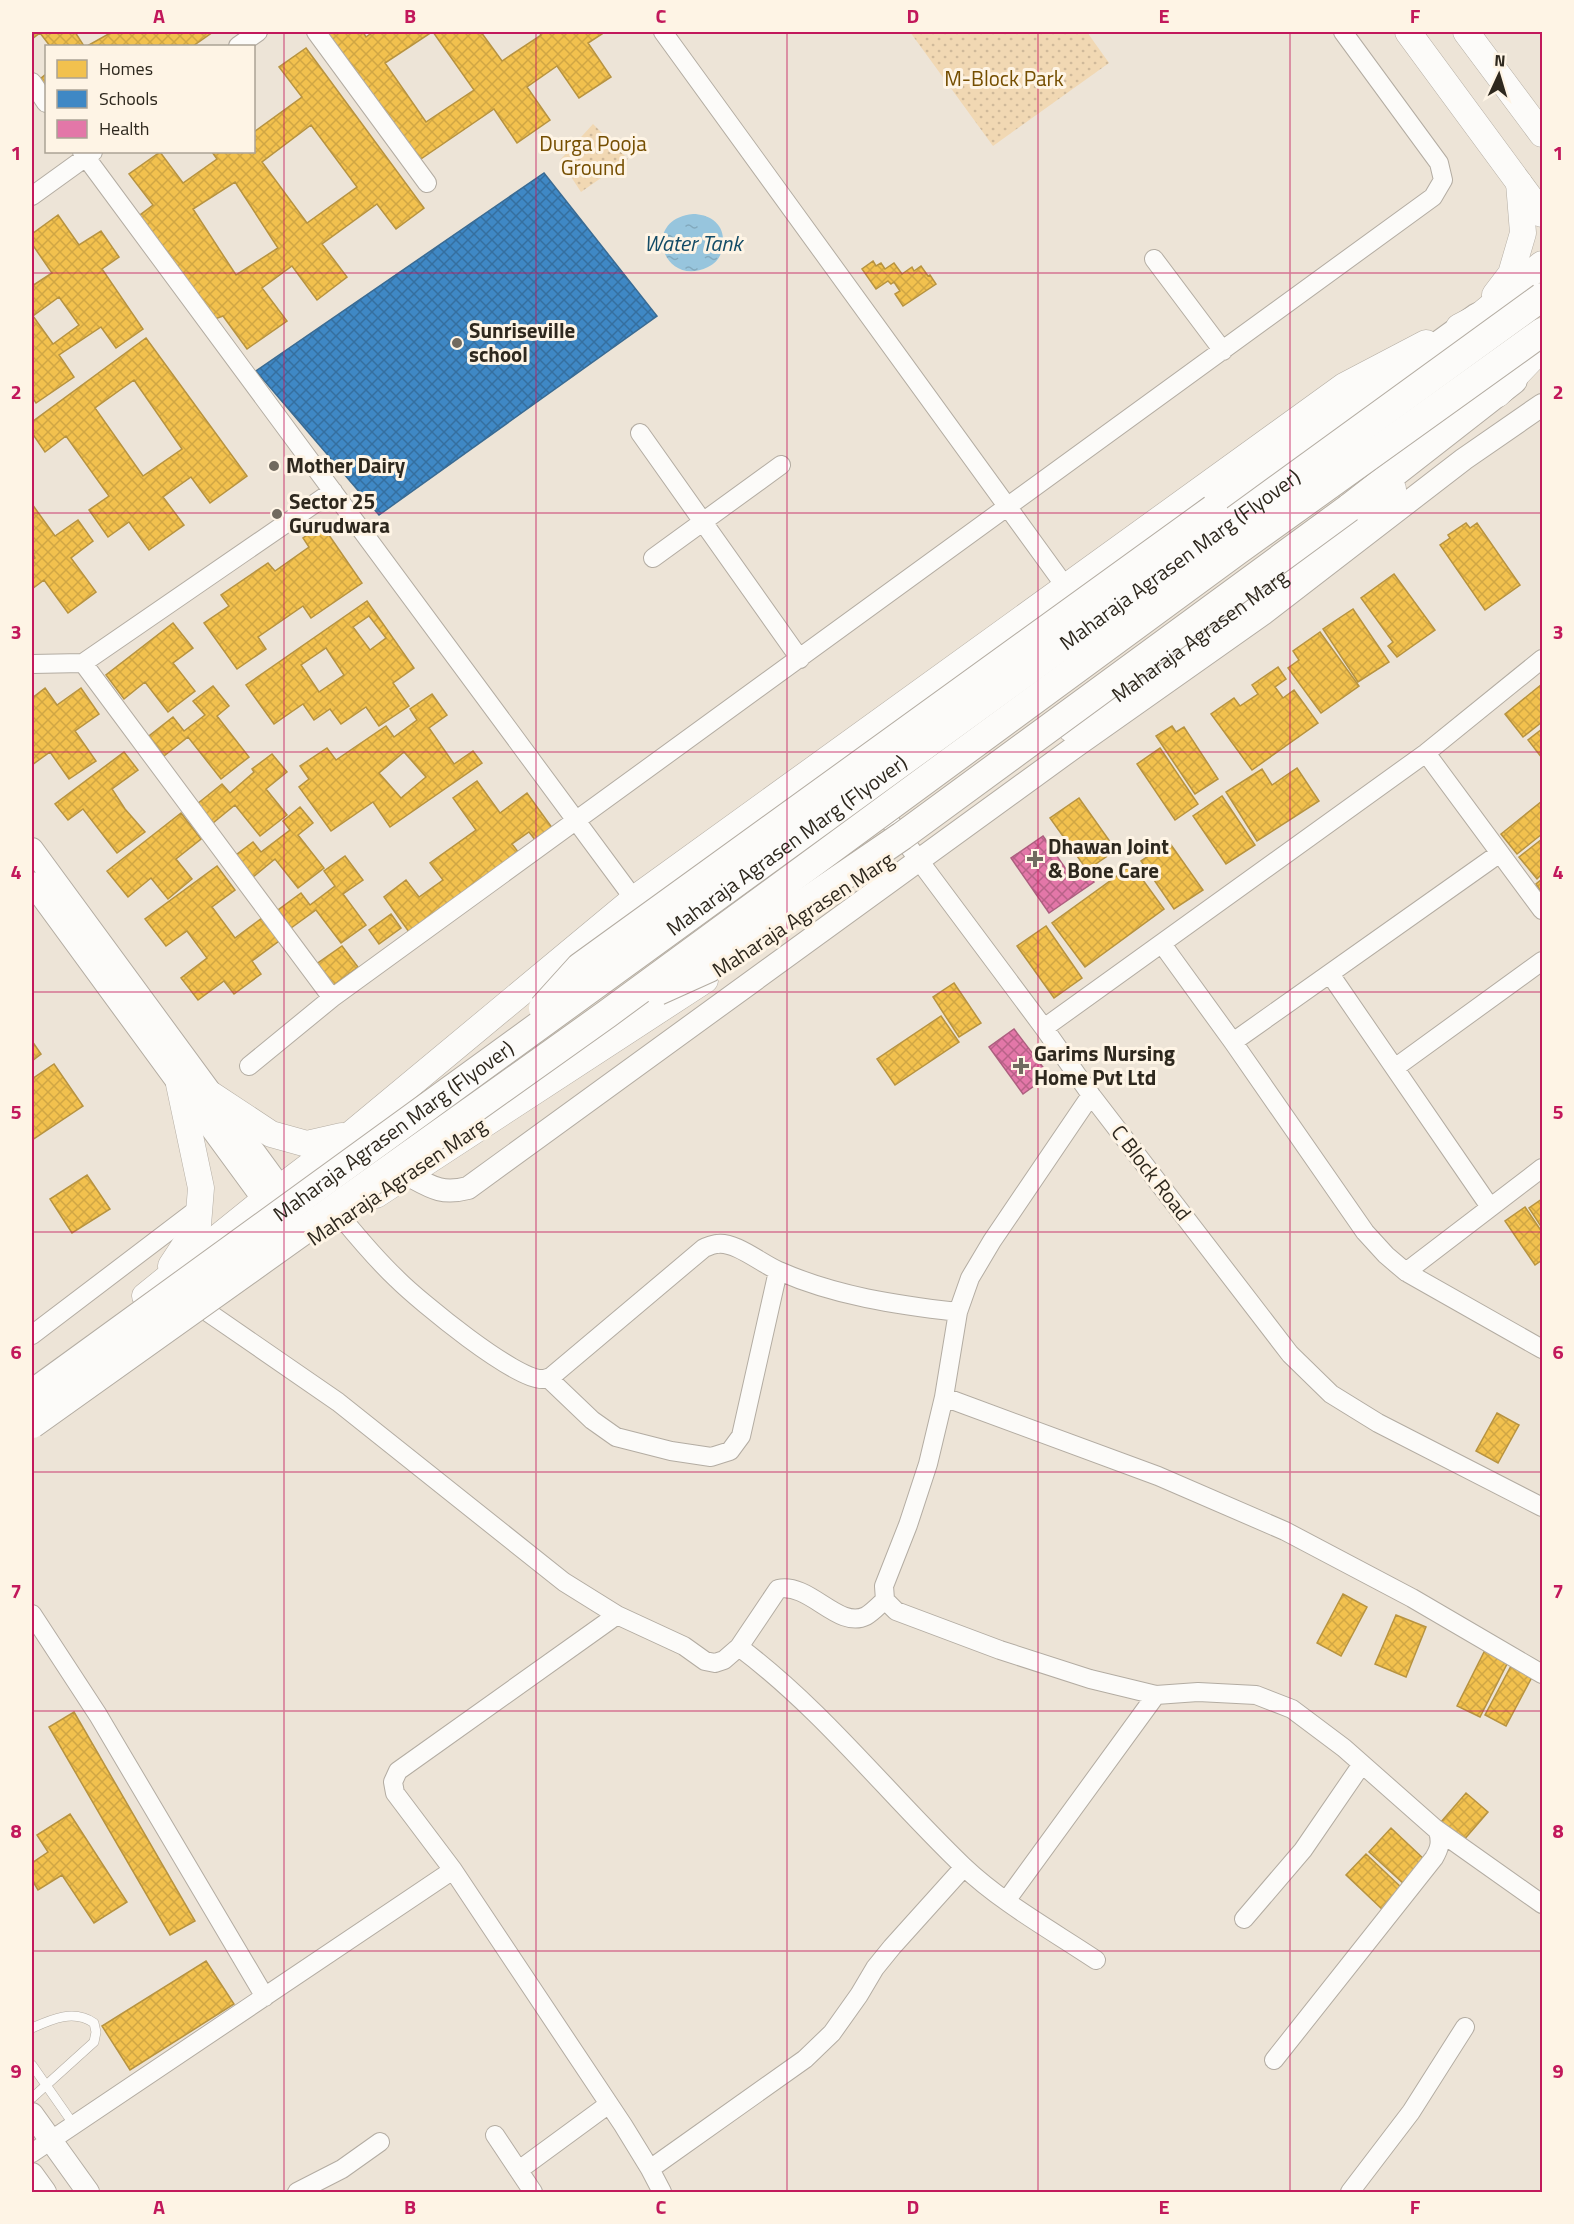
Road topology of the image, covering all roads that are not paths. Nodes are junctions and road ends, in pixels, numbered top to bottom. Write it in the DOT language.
graph roads {
  1 [pos="258,32"];
  2 [pos="316,32"];
  3 [pos="663,32"];
  4 [pos="1343,32"];
  5 [pos="1408,32"];
  6 [pos="1466,32"];
  7 [pos="239,45"];
  8 [pos="32,82"];
  9 [pos="45,102"];
  10 [pos="1541,132"];
  11 [pos="87,153"];
  12 [pos="427,183"];
  13 [pos="1519,183"];
  14 [pos="32,196"];
  15 [pos="1542,214"];
  16 [pos="1154,259"];
  17 [pos="1542,264"];
  18 [pos="1542,297"];
  19 [pos="1478,317"];
  20 [pos="1542,332"];
  21 [pos="1542,348"];
  22 [pos="1223,351"];
  23 [pos="1542,375"];
  24 [pos="1513,380"];
  25 [pos="1542,405"];
  26 [pos="640,432"];
  27 [pos="781,465"];
  28 [pos="333,491"];
  29 [pos="1009,507"];
  30 [pos="703,521"];
  31 [pos="653,558"];
  32 [pos="1065,586"];
  33 [pos="800,659"];
  34 [pos="1542,659"];
  35 [pos="83,663"];
  36 [pos="32,664"];
  37 [pos="838,752"];
  38 [pos="1426,753"];
  39 [pos="576,821"];
  40 [pos="32,849"];
  41 [pos="1500,853"];
  42 [pos="915,854"];
  43 [pos="32,883"];
  44 [pos="634,899"];
  45 [pos="1542,910"];
  46 [pos="1162,944"];
  47 [pos="1542,961"];
  48 [pos="1330,974"];
  49 [pos="333,998"];
  50 [pos="607,1014"];
  51 [pos="1044,1028"];
  52 [pos="1233,1042"];
  53 [pos="505,1050"];
  54 [pos="249,1066"];
  55 [pos="1396,1067"];
  56 [pos="178,1084"];
  57 [pos="212,1095"];
  58 [pos="1091,1095"];
  59 [pos="351,1134"];
  60 [pos="1542,1168"];
  61 [pos="407,1174"];
  62 [pos="272,1194"];
  63 [pos="1490,1207"];
  64 [pos="199,1208"];
  65 [pos="342,1218"];
  66 [pos="778,1271"];
  67 [pos="1406,1272"];
  68 [pos="158,1286"];
  69 [pos="958,1312"];
  70 [pos="208,1313"];
  71 [pos="32,1335"];
  72 [pos="1542,1349"];
  73 [pos="548,1378"];
  74 [pos="32,1383"];
  75 [pos="32,1394"];
  76 [pos="944,1397"];
  77 [pos="32,1424"];
  78 [pos="32,1440"];
  79 [pos="1542,1507"];
  80 [pos="885,1600"];
  81 [pos="32,1614"];
  82 [pos="617,1615"];
  83 [pos="739,1647"];
  84 [pos="1542,1674"];
  85 [pos="1156,1695"];
  86 [pos="1362,1764"];
  87 [pos="1436,1829"];
  88 [pos="964,1867"];
  89 [pos="453,1870"];
  90 [pos="1006,1901"];
  91 [pos="1542,1904"];
  92 [pos="1244,1919"];
  93 [pos="1096,1960"];
  94 [pos="265,1997"];
  95 [pos="1465,2027"];
  96 [pos="32,2028"];
  97 [pos="1274,2060"];
  98 [pos="32,2065"];
  99 [pos="46,2086"];
  100 [pos="32,2098"];
  101 [pos="609,2104"];
  102 [pos="32,2114"];
  103 [pos="74,2125"];
  104 [pos="495,2135"];
  105 [pos="51,2140"];
  106 [pos="380,2142"];
  107 [pos="32,2153"];
  108 [pos="650,2169"];
  109 [pos="519,2170"];
  110 [pos="32,2174"];
  111 [pos="45,2193"];
  112 [pos="88,2193"];
  113 [pos="297,2193"];
  114 [pos="533,2193"];
  115 [pos="662,2193"];
  116 [pos="1350,2193"];
  1 -- 7 [label="street"];
  2 -- 12 [label="street"];
  3 -- 29 [label="street"];
  4 -- 22 [label="street"];
  5 -- 13 [label="main road"];
  6 -- 10 [label="main road"];
  8 -- 9 [label="street"];
  11 -- 14 [label="street"];
  11 -- 28 [label="street"];
  13 -- 15 [label="main road"];
  13 -- 19 [label="main road"];
  16 -- 22 [label="street"];
  17 -- 19 [label="main road"];
  18 -- 53 [label="main road, Maharaja Agrasen Marg (Flyover), bridge"];
  19 -- 32 [label="main road"];
  19 -- 53 [label="main road, bridge"];
  20 -- 50 [label="main road, Maharaja Agrasen Marg (Flyover), bridge"];
  21 -- 24 [label="main road, Maharaja Agrasen Marg"];
  22 -- 29 [label="street"];
  23 -- 24 [label="main road"];
  24 -- 42 [label="main road, Maharaja Agrasen Marg"];
  24 -- 50 [label="main road, bridge"];
  25 -- 42 [label="street"];
  26 -- 30 [label="street"];
  27 -- 30 [label="street"];
  28 -- 35 [label="street"];
  28 -- 39 [label="street"];
  29 -- 32 [label="street"];
  29 -- 33 [label="street"];
  30 -- 31 [label="street"];
  30 -- 33 [label="street"];
  32 -- 37 [label="main road"];
  33 -- 39 [label="street"];
  34 -- 38 [label="street"];
  35 -- 36 [label="street"];
  35 -- 49 [label="street"];
  37 -- 42 [label="street, C Block Road"];
  37 -- 44 [label="main road"];
  38 -- 41 [label="street"];
  38 -- 46 [label="street"];
  39 -- 44 [label="street"];
  39 -- 49 [label="street"];
  40 -- 57 [label="street"];
  41 -- 45 [label="street"];
  41 -- 48 [label="street"];
  42 -- 51 [label="street, C Block Road"];
  42 -- 61 [label="main road, Maharaja Agrasen Marg"];
  42 -- 61 [label="street"];
  43 -- 56 [label="street"];
  44 -- 59 [label="main road"];
  46 -- 51 [label="street"];
  46 -- 52 [label="street"];
  47 -- 55 [label="street"];
  48 -- 52 [label="street"];
  48 -- 55 [label="street"];
  49 -- 54 [label="street"];
  50 -- 77 [label="main road, Maharaja Agrasen Marg (Flyover), bridge"];
  51 -- 58 [label="street, C Block Road"];
  52 -- 67 [label="street"];
  53 -- 75 [label="main road, Maharaja Agrasen Marg (Flyover), bridge"];
  55 -- 63 [label="street"];
  56 -- 62 [label="street"];
  56 -- 64 [label="main road"];
  57 -- 59 [label="main road"];
  57 -- 62 [label="street"];
  58 -- 69 [label="street"];
  58 -- 79 [label="street, C Block Road"];
  59 -- 62 [label="main road"];
  60 -- 63 [label="street"];
  61 -- 65 [label="main road, Maharaja Agrasen Marg"];
  62 -- 68 [label="main road"];
  63 -- 67 [label="street"];
  64 -- 68 [label="main road"];
  64 -- 71 [label="street"];
  65 -- 70 [label="main road, Maharaja Agrasen Marg"];
  65 -- 73 [label="street"];
  66 -- 69 [label="street"];
  66 -- 73 [label="street"];
  66 -- 73 [label="street"];
  67 -- 72 [label="street"];
  68 -- 74 [label="main road"];
  69 -- 76 [label="street"];
  70 -- 78 [label="main road, Maharaja Agrasen Marg"];
  70 -- 82 [label="street"];
  76 -- 80 [label="street"];
  76 -- 84 [label="street"];
  80 -- 83 [label="street"];
  80 -- 85 [label="street"];
  81 -- 94 [label="street"];
  82 -- 83 [label="street"];
  82 -- 89 [label="street"];
  83 -- 88 [label="street"];
  85 -- 86 [label="street"];
  85 -- 90 [label="street"];
  86 -- 87 [label="street"];
  86 -- 92 [label="street"];
  87 -- 91 [label="street"];
  87 -- 97 [label="street"];
  88 -- 90 [label="street"];
  88 -- 108 [label="street"];
  89 -- 94 [label="street"];
  89 -- 101 [label="street"];
  90 -- 93 [label="street"];
  94 -- 103 [label="street"];
  95 -- 116 [label="street"];
  96 -- 99 [label="lane"];
  98 -- 99 [label="lane"];
  99 -- 100 [label="lane"];
  99 -- 103 [label="lane"];
  101 -- 108 [label="street"];
  101 -- 109 [label="street"];
  102 -- 105 [label="street"];
  103 -- 105 [label="street"];
  104 -- 109 [label="street"];
  105 -- 107 [label="street"];
  105 -- 112 [label="street"];
  106 -- 113 [label="street"];
  108 -- 115 [label="street"];
  109 -- 114 [label="street"];
  110 -- 111 [label="street"];
}
